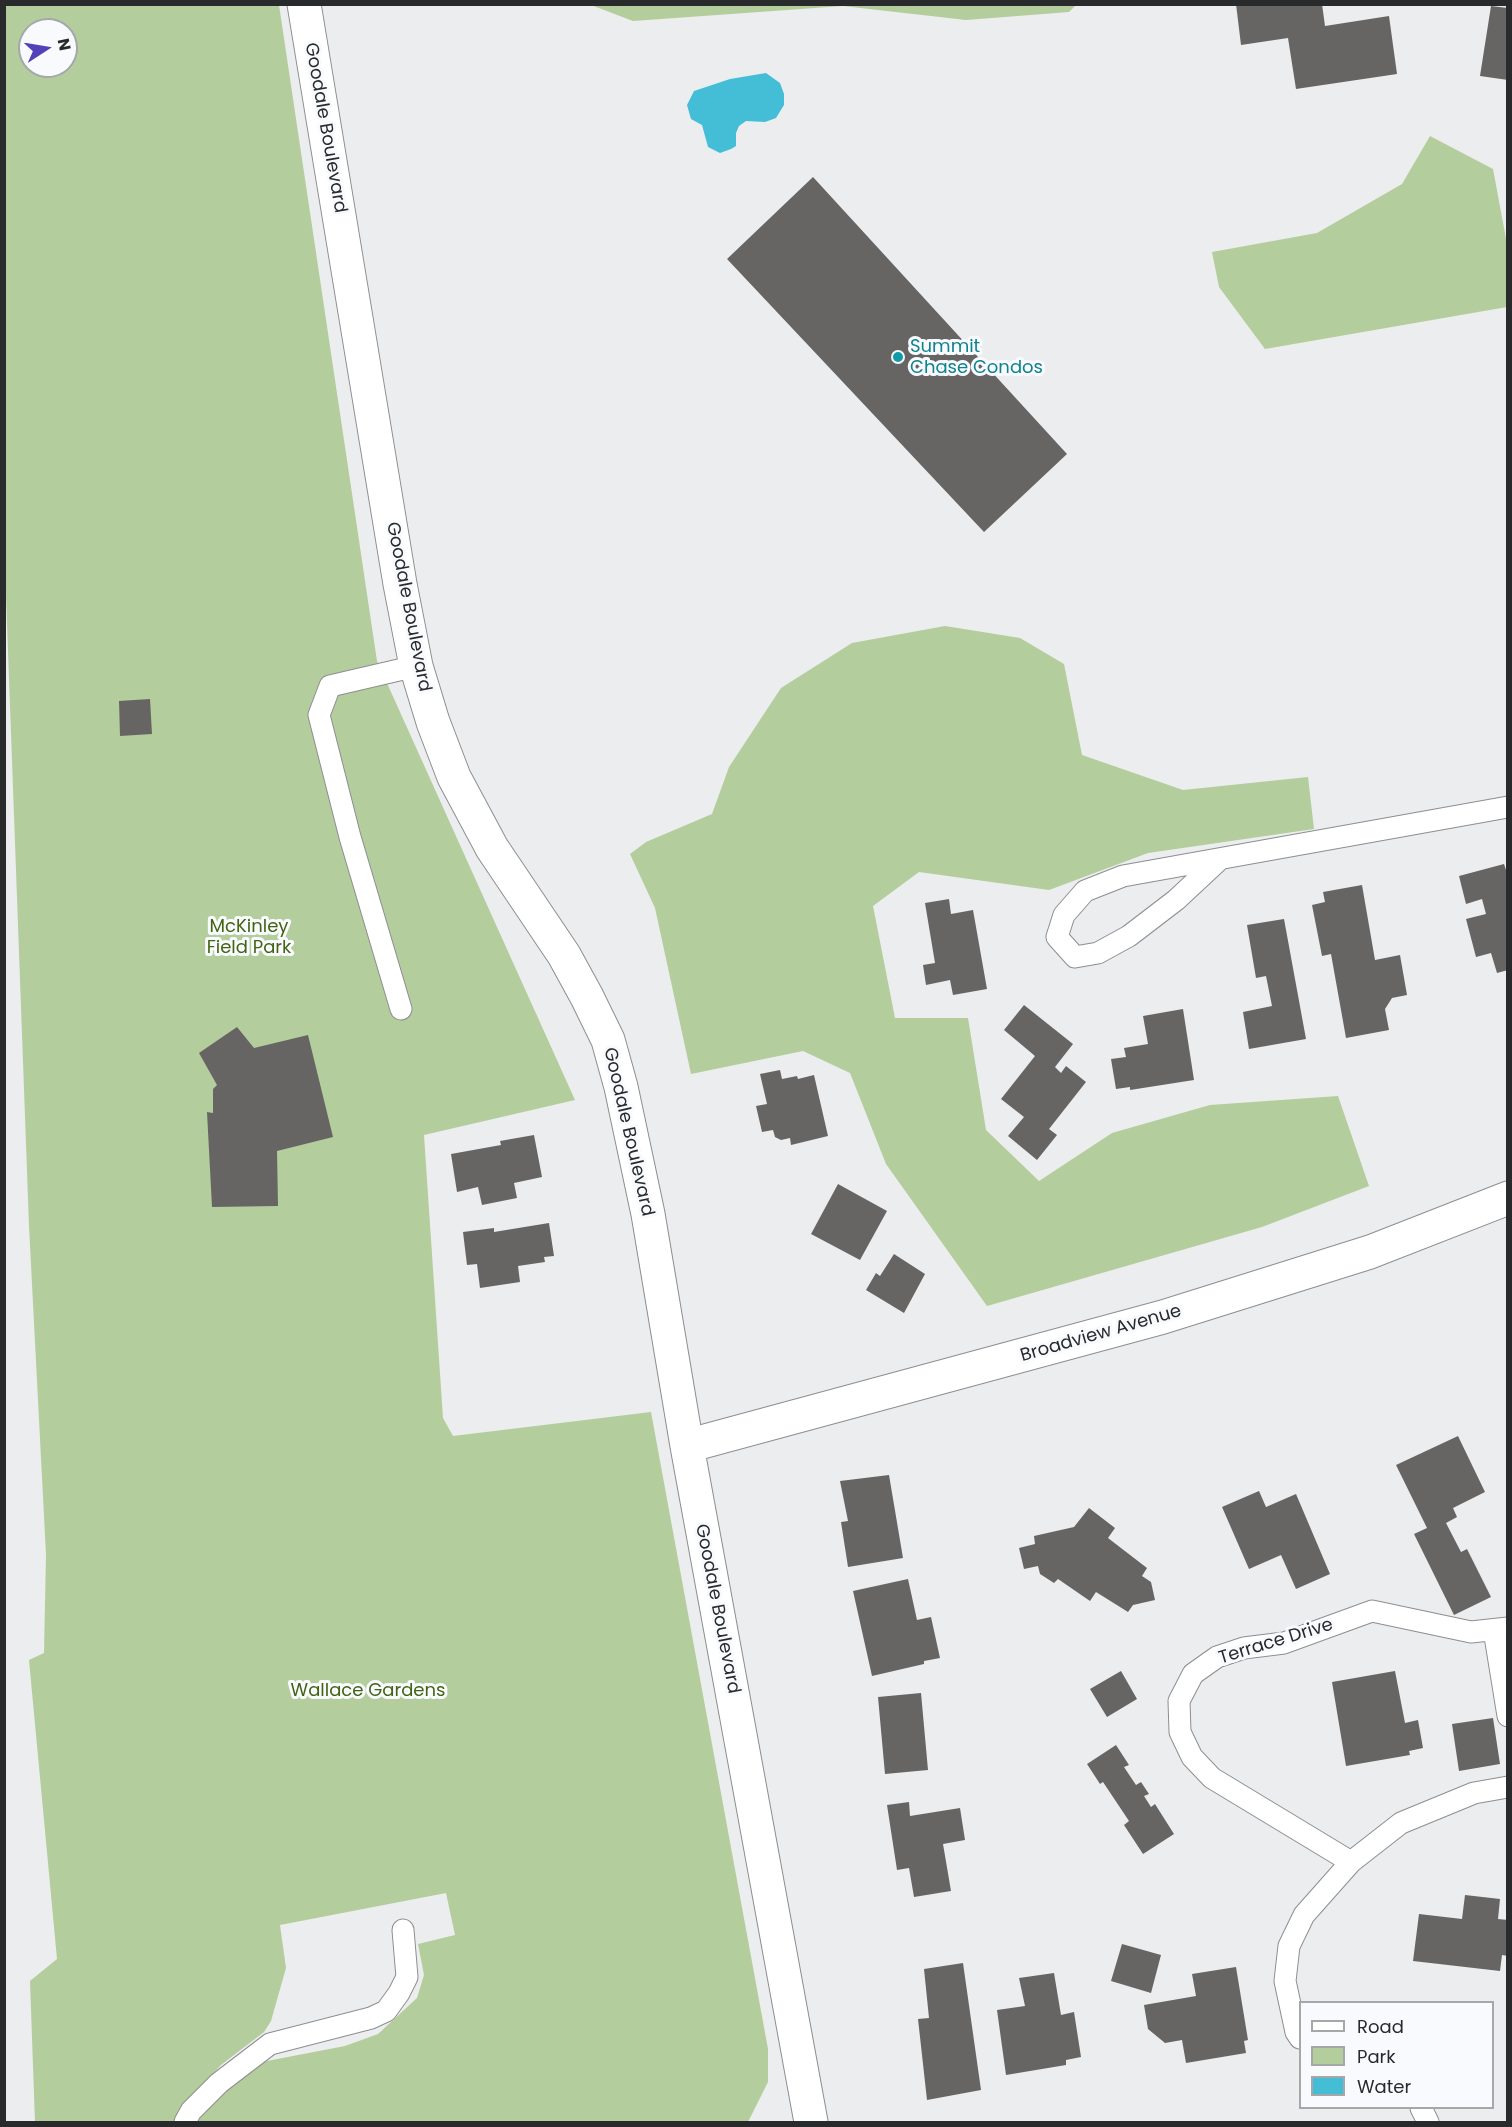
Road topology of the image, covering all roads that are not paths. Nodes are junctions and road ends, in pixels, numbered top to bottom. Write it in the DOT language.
graph roads {
  1 [pos="304,4"];
  2 [pos="416,666"];
  3 [pos="1508,807"];
  4 [pos="1220,859"];
  5 [pos="401,1009"];
  6 [pos="1508,1198"];
  7 [pos="687,1446"];
  8 [pos="1501,1629"];
  9 [pos="1508,1716"];
  10 [pos="1508,1787"];
  11 [pos="1351,1862"];
  12 [pos="403,1930"];
  13 [pos="1299,2036"];
  14 [pos="185,2122"];
  15 [pos="811,2122"];
  1 -- 2 [label="street, Goodale Boulevard"];
  2 -- 5 [label="lane"];
  2 -- 7 [label="street, Goodale Boulevard"];
  3 -- 4 [label="lane"];
  4 -- 4 [label="lane"];
  6 -- 7 [label="street, Broadview Avenue"];
  7 -- 15 [label="street, Goodale Boulevard"];
  8 -- 9 [label="lane, Terrace Drive"];
  8 -- 11 [label="lane, Terrace Drive"];
  10 -- 11 [label="lane"];
  11 -- 13 [label="lane"];
  12 -- 14 [label="lane"];
}
